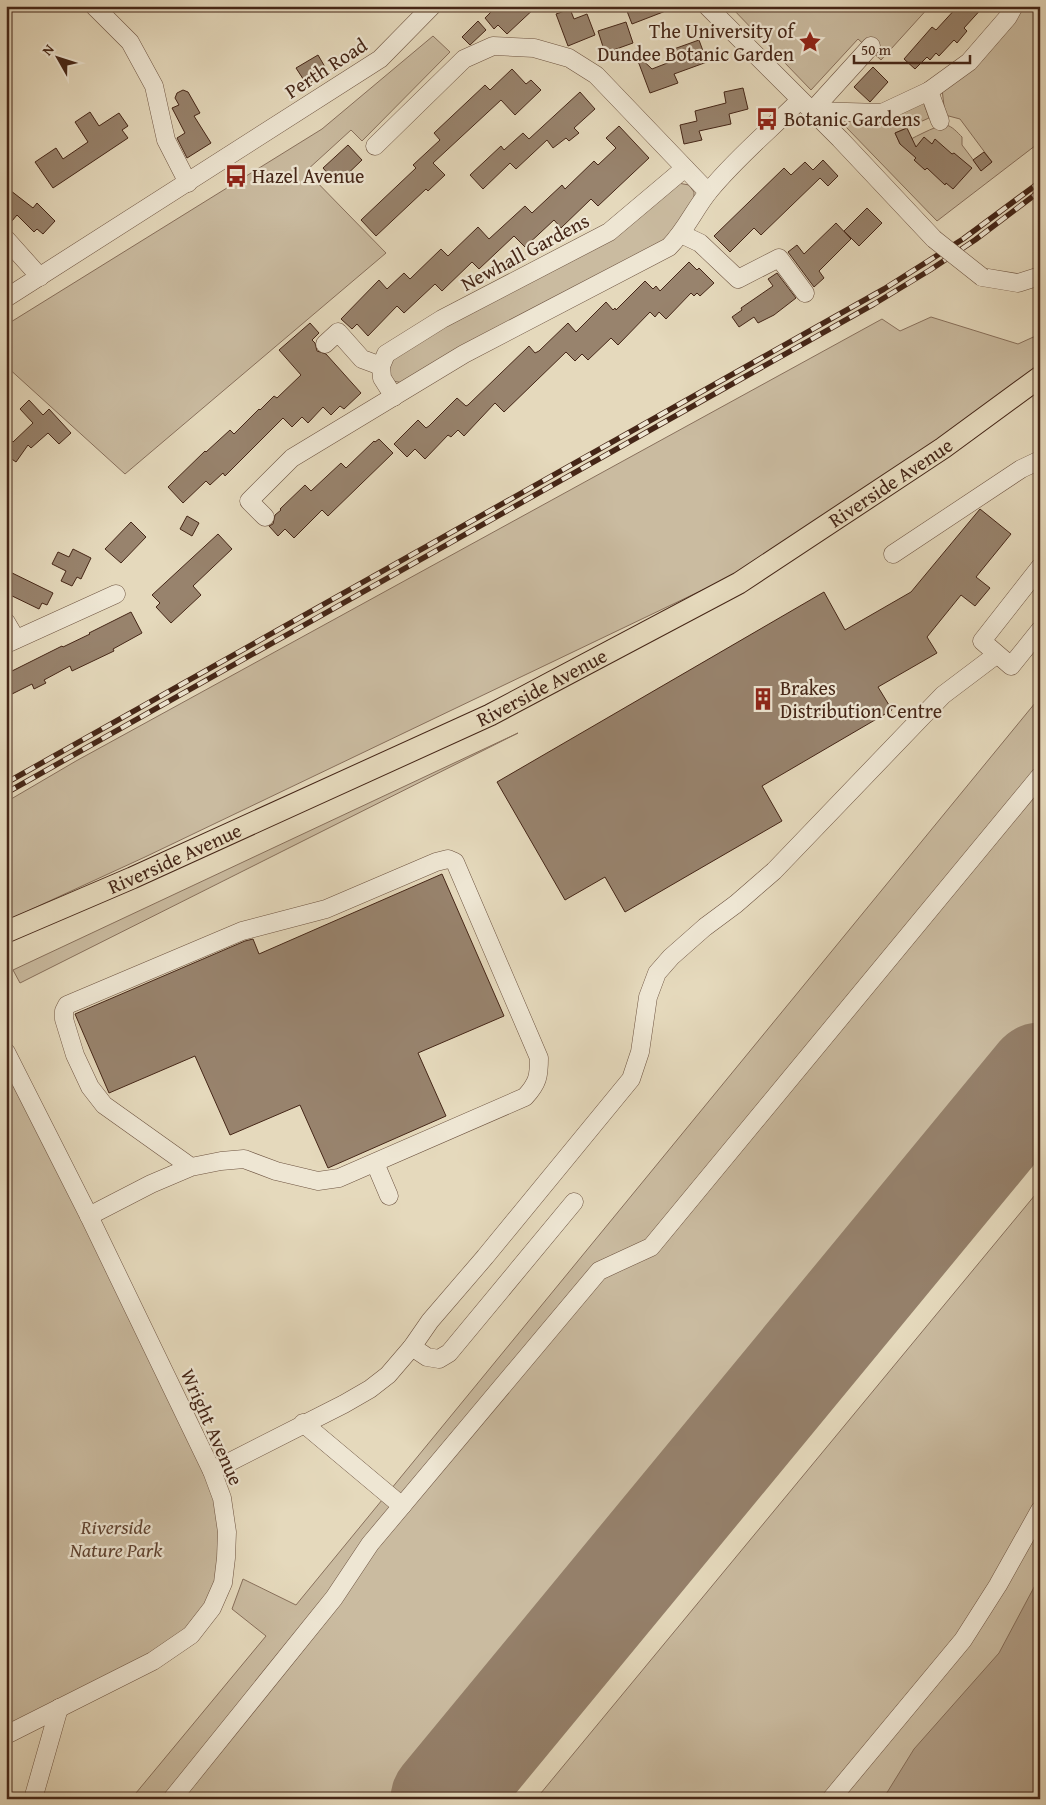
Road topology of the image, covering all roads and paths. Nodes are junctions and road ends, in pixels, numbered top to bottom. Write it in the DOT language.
graph roads {
  1 [pos="94,6"];
  2 [pos="707,6"];
  3 [pos="1014,6"];
  4 [pos="428,8"];
  5 [pos="872,46"];
  6 [pos="929,91"];
  7 [pos="806,105"];
  8 [pos="940,121"];
  9 [pos="375,146"];
  10 [pos="685,168"];
  11 [pos="188,183"];
  12 [pos="708,192"];
  13 [pos="681,234"];
  14 [pos="6,239"];
  15 [pos="1040,276"];
  16 [pos="40,277"];
  17 [pos="805,293"];
  18 [pos="6,298"];
  19 [pos="325,344"];
  20 [pos="381,366"];
  21 [pos="1040,377"];
  22 [pos="394,397"];
  23 [pos="1040,460"];
  24 [pos="265,517"];
  25 [pos="893,554"];
  26 [pos="1040,567"];
  27 [pos="116,594"];
  28 [pos="6,622"];
  29 [pos="1040,630"];
  30 [pos="11,641"];
  31 [pos="996,654"];
  32 [pos="1040,776"];
  33 [pos="6,932"];
  34 [pos="6,1052"];
  35 [pos="375,1163"];
  36 [pos="191,1167"];
  37 [pos="389,1196"];
  38 [pos="574,1202"];
  39 [pos="89,1216"];
  40 [pos="412,1347"];
  41 [pos="304,1423"];
  42 [pos="212,1471"];
  43 [pos="402,1506"];
  44 [pos="1040,1510"];
  45 [pos="59,1708"];
  46 [pos="6,1735"];
  47 [pos="33,1799"];
  48 [pos="172,1799"];
  49 [pos="830,1799"];
  1 -- 11 [label="street"];
  2 -- 7 [label="street"];
  3 -- 6 [label="street"];
  4 -- 11 [label="street, Perth Road"];
  5 -- 7 [label="street"];
  6 -- 7 [label="street"];
  6 -- 8 [label="street"];
  7 -- 12 [label="street"];
  7 -- 15 [label="street, bridge"];
  9 -- 10 [label="street"];
  10 -- 12 [label="street"];
  10 -- 20 [label="street, Newhall Gardens"];
  11 -- 16 [label="street, Perth Road"];
  12 -- 13 [label="street"];
  13 -- 17 [label="street"];
  13 -- 22 [label="street"];
  14 -- 16 [label="street"];
  16 -- 18 [label="street"];
  19 -- 20 [label="street"];
  20 -- 22 [label="street"];
  21 -- 33 [label="main road, Riverside Avenue"];
  22 -- 24 [label="street"];
  23 -- 25 [label="street"];
  26 -- 31 [label="street"];
  27 -- 30 [label="street"];
  28 -- 30 [label="street"];
  29 -- 31 [label="street"];
  31 -- 40 [label="street"];
  32 -- 43 [label="street"];
  34 -- 39 [label="street, Wright Avenue"];
  35 -- 36 [label="street"];
  35 -- 36 [label="street"];
  35 -- 37 [label="street"];
  36 -- 39 [label="street"];
  38 -- 40 [label="street"];
  39 -- 42 [label="street, Wright Avenue"];
  40 -- 41 [label="street"];
  41 -- 42 [label="street"];
  41 -- 43 [label="street"];
  42 -- 45 [label="street, Wright Avenue"];
  43 -- 48 [label="street"];
  44 -- 49 [label="street"];
  45 -- 46 [label="street, Wright Avenue"];
  45 -- 47 [label="street"];
}
